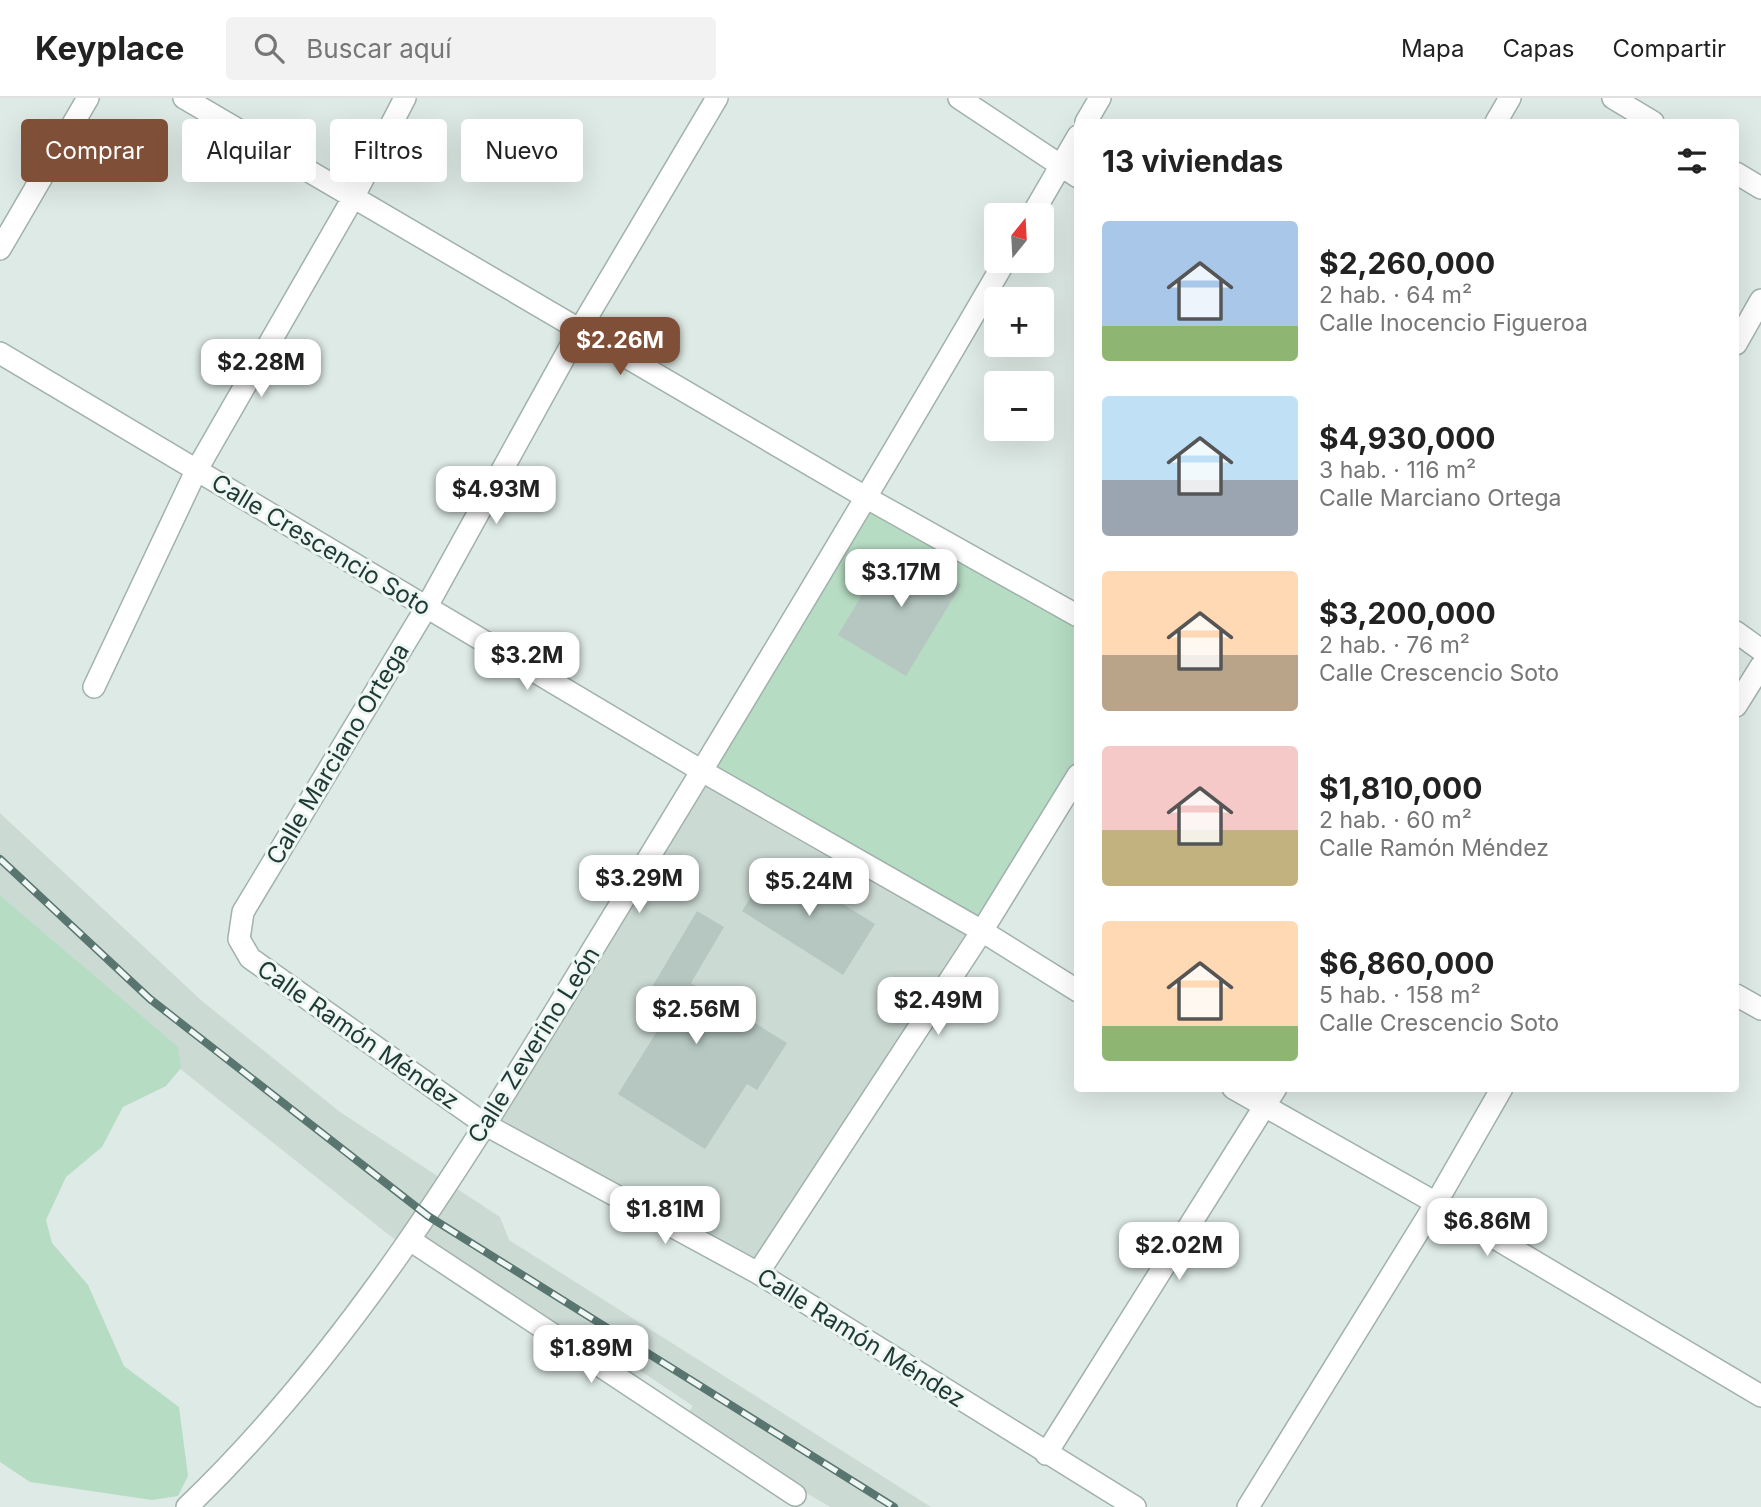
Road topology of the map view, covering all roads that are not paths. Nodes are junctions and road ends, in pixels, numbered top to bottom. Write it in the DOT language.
graph roads {
  1 [pos="88,98"];
  2 [pos="184,98"];
  3 [pos="405,98"];
  4 [pos="717,98"];
  5 [pos="959,98"];
  6 [pos="1100,98"];
  7 [pos="1510,98"];
  8 [pos="1613,98"];
  9 [pos="1088,119"];
  10 [pos="1498,119"];
  11 [pos="1648,119"];
  12 [pos="1074,152"];
  13 [pos="1069,171"];
  14 [pos="1739,175"];
  15 [pos="1761,188"];
  16 [pos="353,198"];
  17 [pos="1042,203"];
  18 [pos="0,249"];
  19 [pos="998,273"];
  20 [pos="1761,300"];
  21 [pos="580,329"];
  22 [pos="1739,339"];
  23 [pos="0,353"];
  24 [pos="195,471"];
  25 [pos="867,499"];
  26 [pos="426,608"];
  27 [pos="1074,614"];
  28 [pos="1739,634"];
  29 [pos="1761,650"];
  30 [pos="1761,666"];
  31 [pos="94,687"];
  32 [pos="1739,701"];
  33 [pos="702,771"];
  34 [pos="1074,782"];
  35 [pos="982,931"];
  36 [pos="239,939"];
  37 [pos="1074,988"];
  38 [pos="1739,997"];
  39 [pos="1761,1009"];
  40 [pos="1239,1092"];
  41 [pos="1274,1092"];
  42 [pos="1500,1092"];
  43 [pos="1264,1108"];
  44 [pos="486,1125"];
  45 [pos="1436,1203"];
  46 [pos="410,1240"];
  47 [pos="758,1273"];
  48 [pos="1761,1396"];
  49 [pos="1046,1454"];
  50 [pos="795,1495"];
  51 [pos="187,1507"];
  52 [pos="1135,1507"];
  53 [pos="1248,1507"];
  1 -- 18 [label="street"];
  2 -- 16 [label="street"];
  3 -- 16 [label="street"];
  4 -- 21 [label="street, Calle Marciano Ortega"];
  5 -- 13 [label="street"];
  6 -- 9 [label="street"];
  7 -- 10 [label="street"];
  8 -- 11 [label="street"];
  12 -- 13 [label="street"];
  13 -- 17 [label="street"];
  14 -- 15 [label="street"];
  16 -- 21 [label="street"];
  16 -- 24 [label="street"];
  19 -- 25 [label="street, Calle Zeverino León"];
  20 -- 22 [label="street"];
  21 -- 25 [label="street"];
  21 -- 26 [label="street, Calle Marciano Ortega"];
  23 -- 24 [label="street, Calle Crescencio Soto"];
  24 -- 26 [label="street, Calle Crescencio Soto"];
  24 -- 31 [label="street"];
  25 -- 27 [label="street"];
  25 -- 33 [label="street, Calle Zeverino León"];
  26 -- 33 [label="street, Calle Crescencio Soto"];
  26 -- 36 [label="street, Calle Marciano Ortega"];
  28 -- 29 [label="street"];
  30 -- 32 [label="street"];
  33 -- 35 [label="street, Calle Crescencio Soto"];
  33 -- 44 [label="street, Calle Zeverino León"];
  34 -- 35 [label="street"];
  35 -- 37 [label="street, Calle Crescencio Soto"];
  35 -- 47 [label="street"];
  36 -- 44 [label="street, Calle Ramón Méndez"];
  38 -- 39 [label="street"];
  40 -- 43 [label="street"];
  41 -- 43 [label="street"];
  42 -- 45 [label="street"];
  43 -- 45 [label="street"];
  43 -- 49 [label="street"];
  44 -- 46 [label="street, Calle Zeverino León"];
  44 -- 47 [label="street, Calle Ramón Méndez"];
  45 -- 48 [label="street"];
  45 -- 53 [label="street"];
  46 -- 50 [label="street"];
  46 -- 51 [label="street, Calle Zeverino León"];
  47 -- 49 [label="street, Calle Ramón Méndez"];
  49 -- 52 [label="street, Calle Ramón Méndez"];
}
